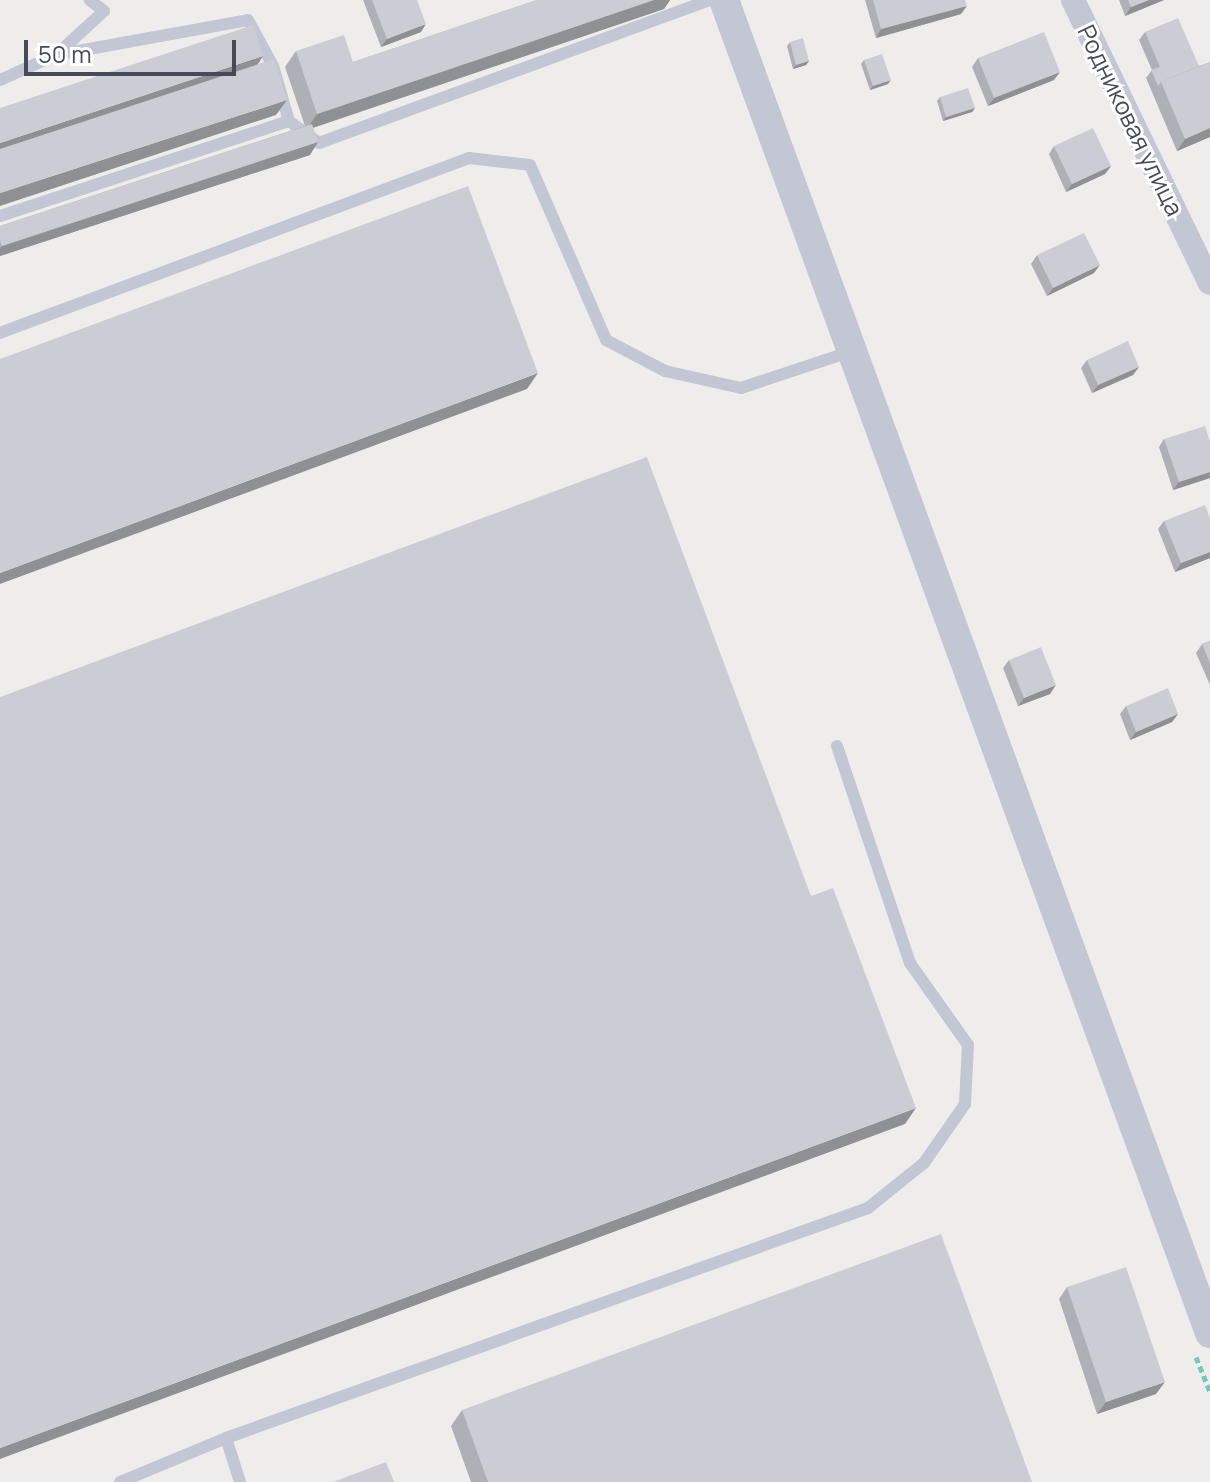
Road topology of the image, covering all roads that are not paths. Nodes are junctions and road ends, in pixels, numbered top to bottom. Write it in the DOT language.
graph roads {
  1 [pos="90,0"];
  2 [pos="709,0"];
  3 [pos="724,0"];
  4 [pos="1073,0"];
  5 [pos="56,55"];
  6 [pos="0,80"];
  7 [pos="289,121"];
  8 [pos="0,216"];
  9 [pos="1210,283"];
  10 [pos="0,333"];
  11 [pos="852,351"];
  12 [pos="837,746"];
  13 [pos="1210,1333"];
  14 [pos="226,1438"];
  15 [pos="120,1482"];
  16 [pos="240,1482"];
  1 -- 5 [label="lane"];
  2 -- 7 [label="lane"];
  3 -- 11 [label="street"];
  4 -- 9 [label="street, Родниковая улица"];
  5 -- 6 [label="lane"];
  5 -- 7 [label="lane"];
  7 -- 8 [label="lane"];
  10 -- 11 [label="lane"];
  11 -- 13 [label="street"];
  12 -- 14 [label="lane"];
  14 -- 15 [label="lane"];
  14 -- 16 [label="lane"];
}
